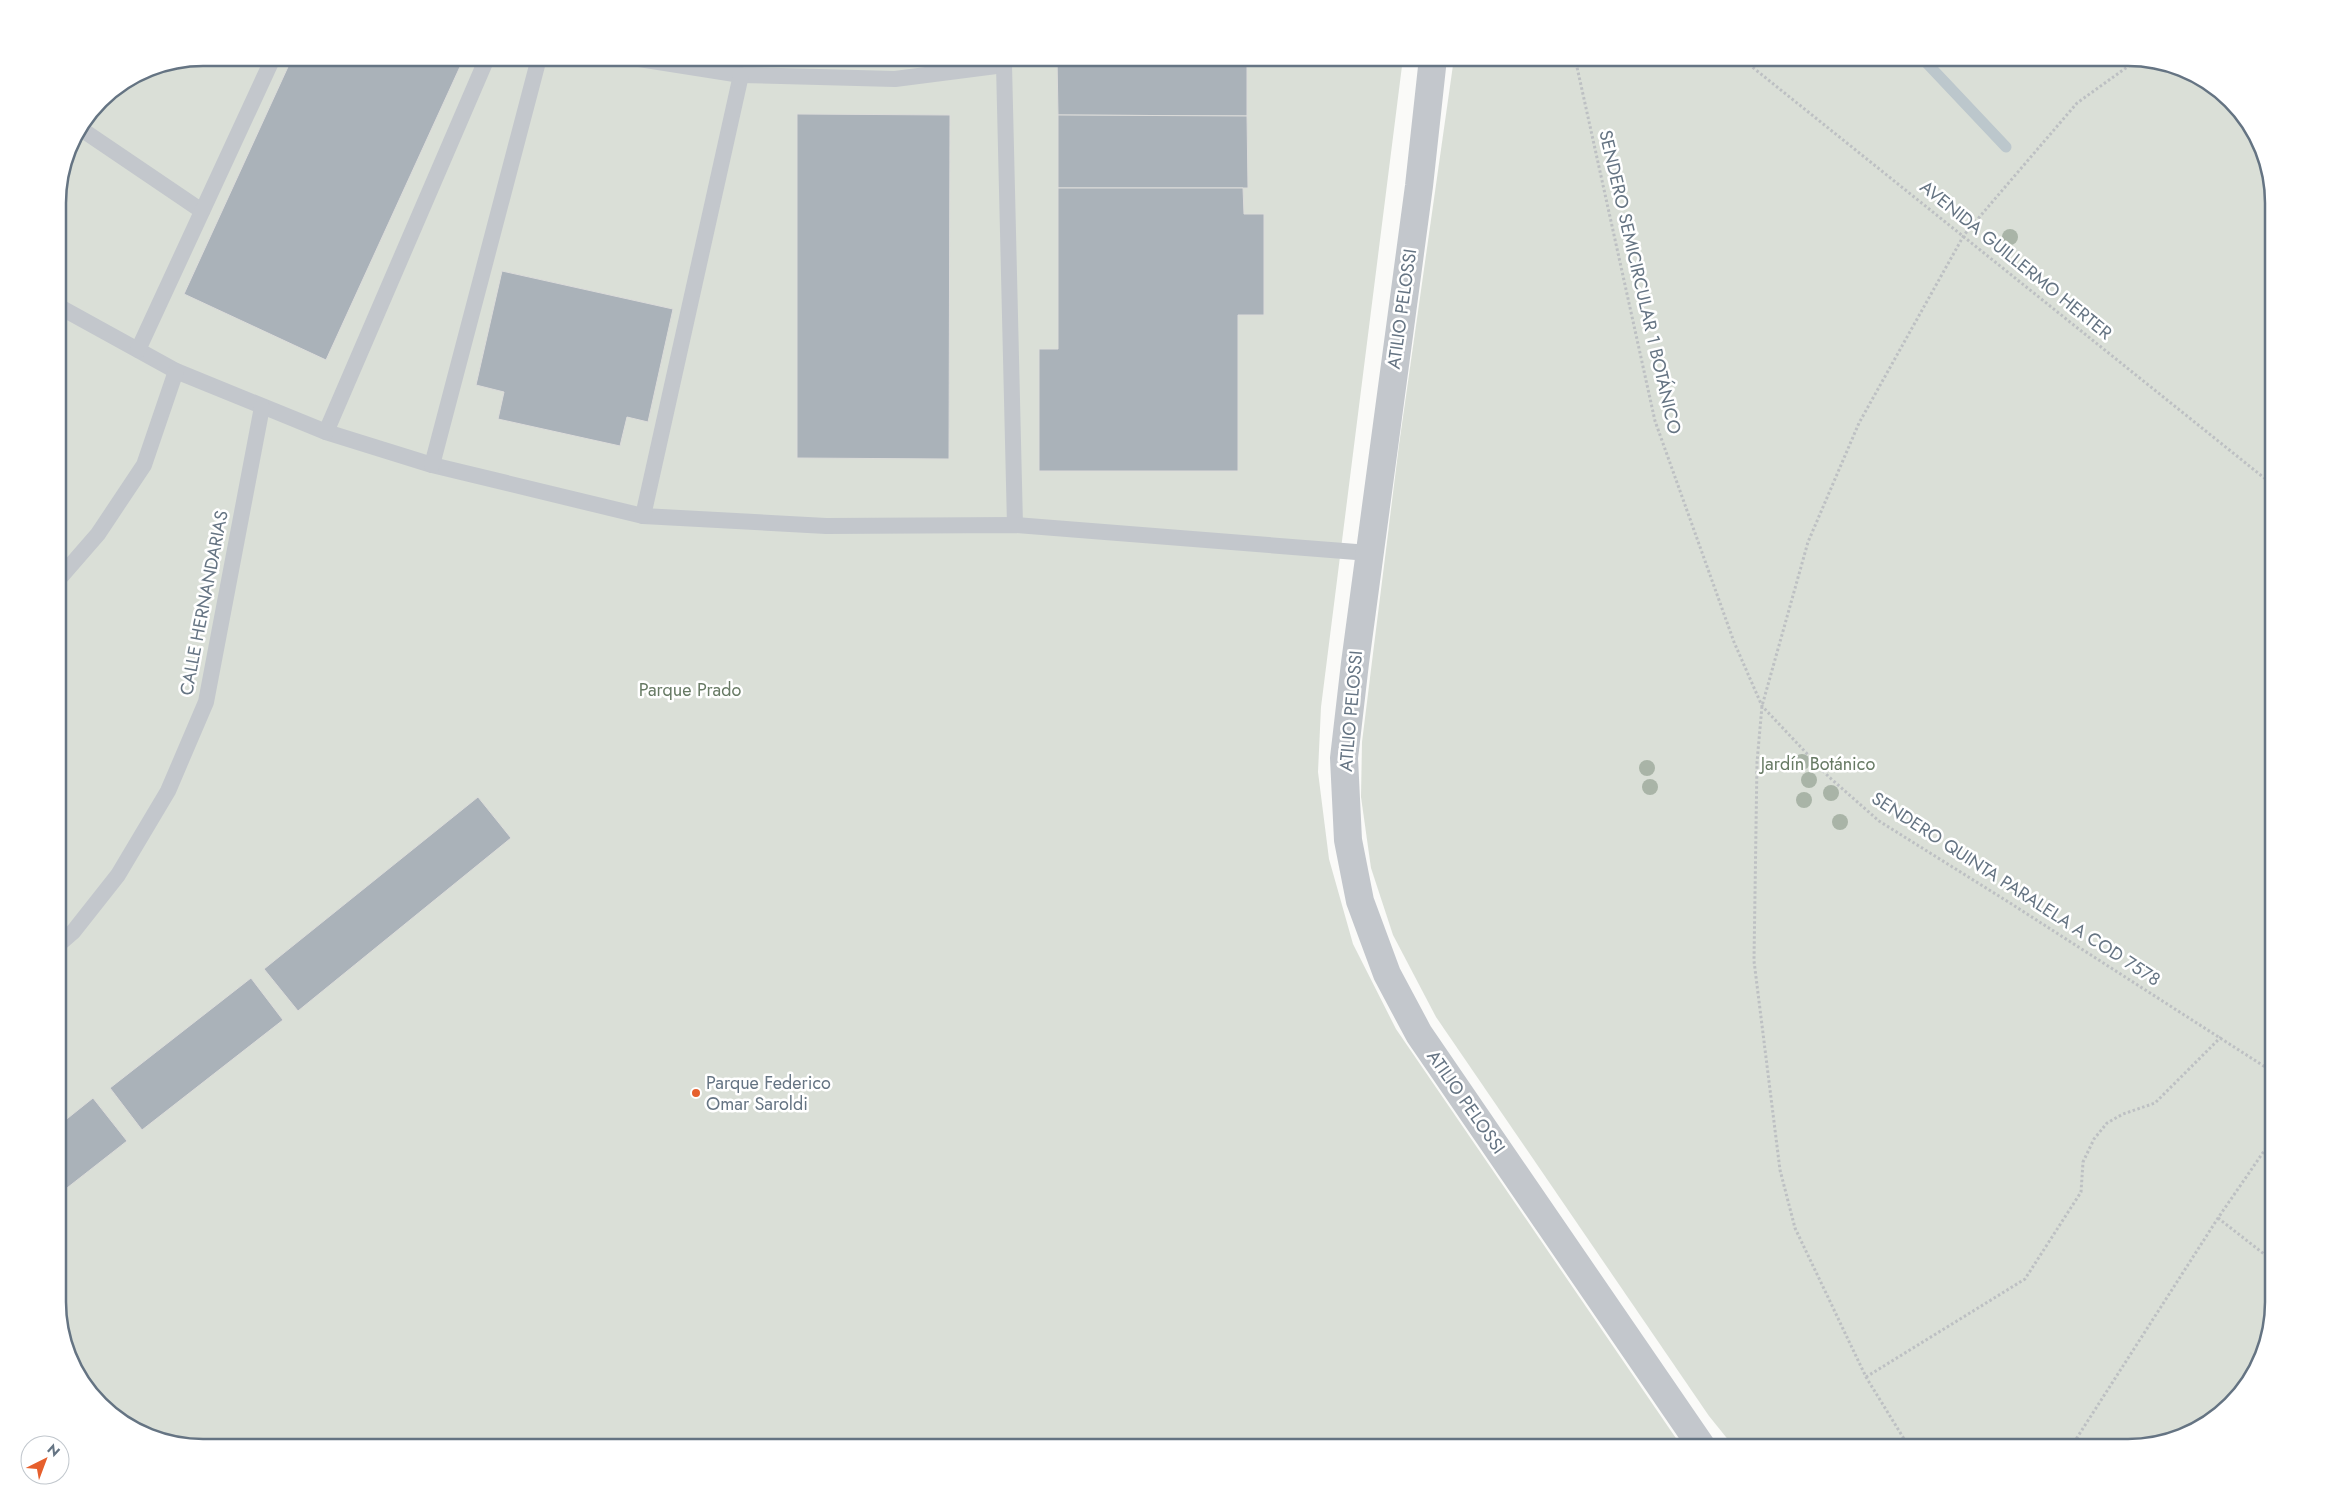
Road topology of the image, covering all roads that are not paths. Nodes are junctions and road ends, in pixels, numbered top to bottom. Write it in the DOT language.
graph roads {
  1 [pos="1432,66"];
  2 [pos="269,67"];
  3 [pos="484,67"];
  4 [pos="537,67"];
  5 [pos="689,67"];
  6 [pos="971,67"];
  7 [pos="1005,67"];
  8 [pos="741,75"];
  9 [pos="87,133"];
  10 [pos="202,210"];
  11 [pos="67,311"];
  12 [pos="138,350"];
  13 [pos="176,371"];
  14 [pos="262,407"];
  15 [pos="326,432"];
  16 [pos="432,465"];
  17 [pos="643,516"];
  18 [pos="1015,525"];
  19 [pos="1369,553"];
  20 [pos="67,570"];
  21 [pos="67,937"];
  22 [pos="1696,1439"];
  1 -- 19 [label="street, ATILIO PELOSSI"];
  2 -- 10 [label="lane"];
  3 -- 15 [label="lane"];
  4 -- 16 [label="lane"];
  5 -- 8 [label="lane"];
  6 -- 8 [label="lane"];
  7 -- 18 [label="lane"];
  8 -- 17 [label="lane"];
  9 -- 10 [label="lane"];
  10 -- 12 [label="lane"];
  11 -- 12 [label="lane"];
  12 -- 13 [label="lane"];
  13 -- 14 [label="lane"];
  13 -- 20 [label="lane"];
  14 -- 15 [label="lane"];
  14 -- 21 [label="lane, CALLE HERNANDARIAS"];
  15 -- 16 [label="lane"];
  16 -- 17 [label="lane"];
  17 -- 18 [label="lane"];
  18 -- 19 [label="lane"];
  19 -- 22 [label="street, ATILIO PELOSSI"];
}
